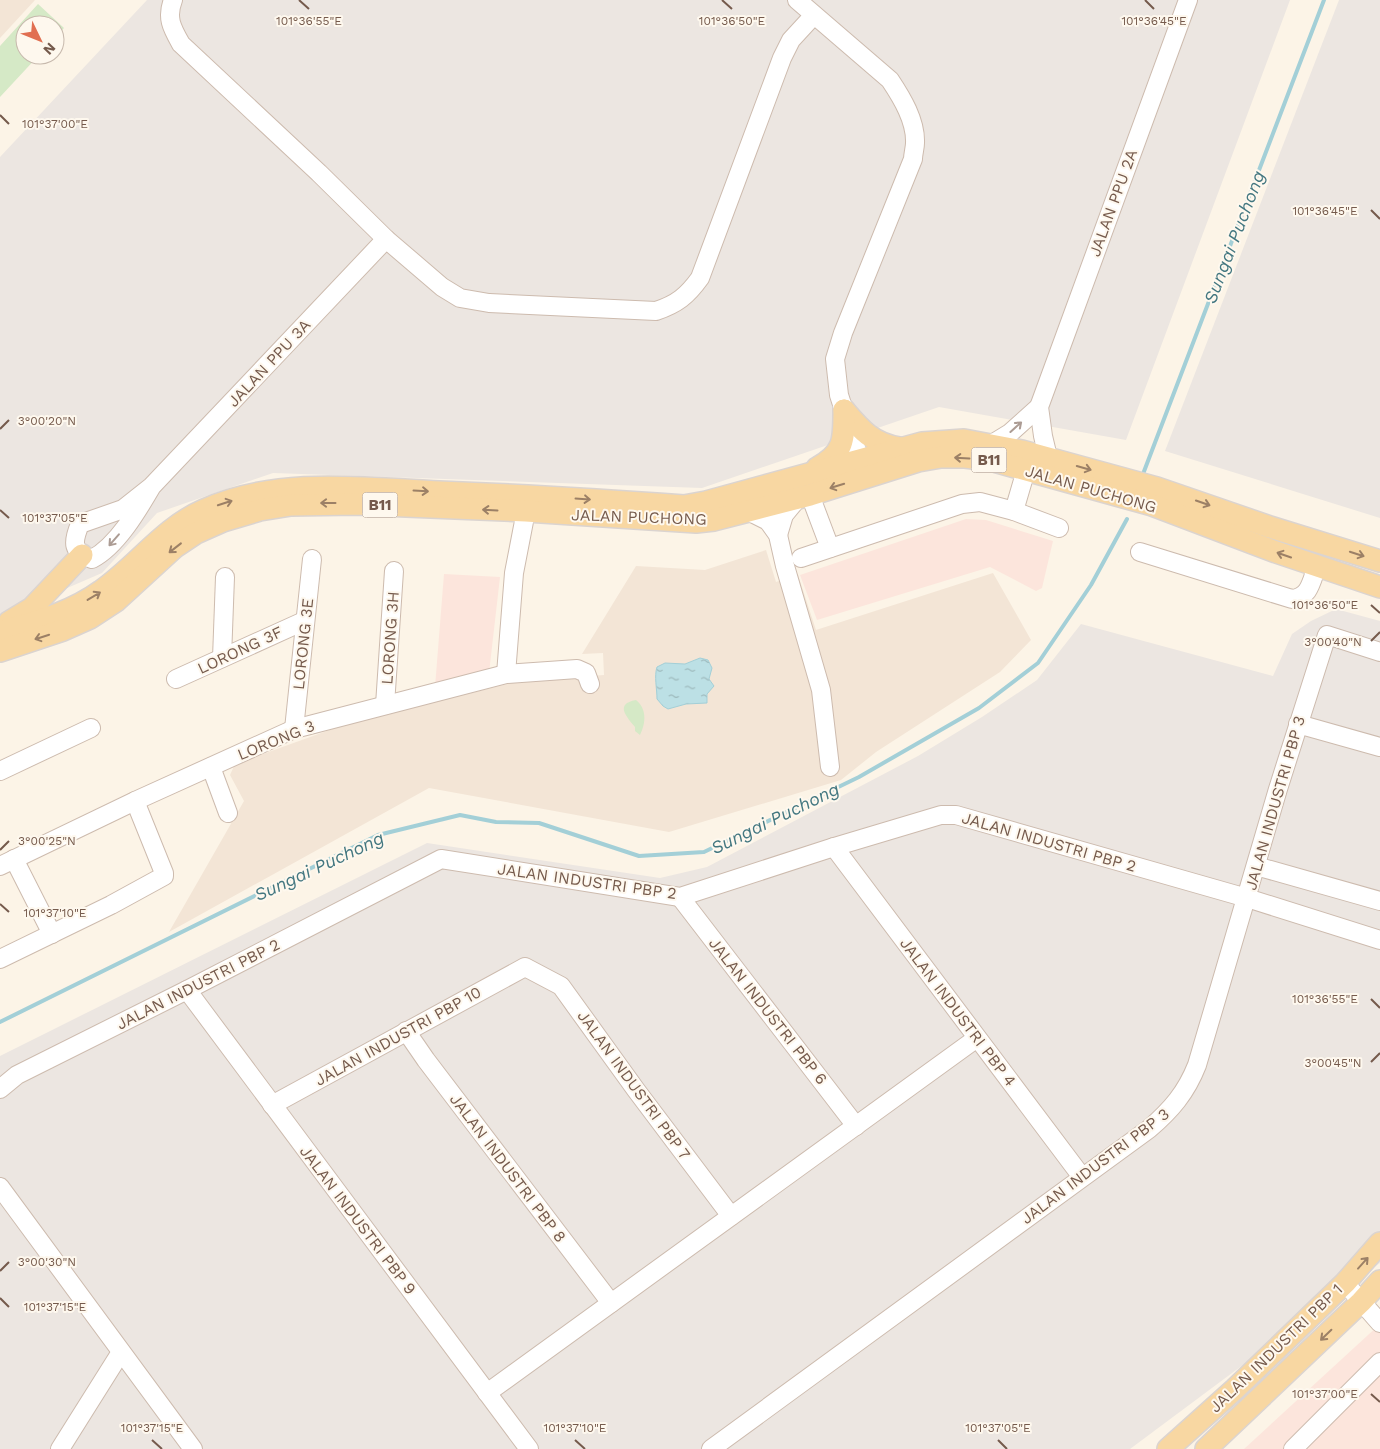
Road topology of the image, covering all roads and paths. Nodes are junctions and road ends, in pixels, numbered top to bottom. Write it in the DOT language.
graph roads {
  1 [pos="173,0"];
  2 [pos="797,0"];
  3 [pos="1188,0"];
  4 [pos="814,15"];
  5 [pos="386,239"];
  6 [pos="1039,407"];
  7 [pos="844,410"];
  8 [pos="992,444"];
  9 [pos="900,448"];
  10 [pos="1048,457"];
  11 [pos="862,469"];
  12 [pos="1026,470"];
  13 [pos="152,486"];
  14 [pos="1114,486"];
  15 [pos="801,490"];
  16 [pos="1154,496"];
  17 [pos="526,511"];
  18 [pos="748,511"];
  19 [pos="1014,511"];
  20 [pos="1059,528"];
  21 [pos="778,535"];
  22 [pos="830,548"];
  23 [pos="1140,552"];
  24 [pos="82,556"];
  25 [pos="801,558"];
  26 [pos="312,559"];
  27 [pos="1380,562"];
  28 [pos="1317,566"];
  29 [pos="394,571"];
  30 [pos="225,578"];
  31 [pos="1380,586"];
  32 [pos="304,620"];
  33 [pos="0,626"];
  34 [pos="0,632"];
  35 [pos="0,651"];
  36 [pos="1380,652"];
  37 [pos="222,658"];
  38 [pos="506,674"];
  39 [pos="176,679"];
  40 [pos="590,684"];
  41 [pos="385,705"];
  42 [pos="1298,724"];
  43 [pos="91,728"];
  44 [pos="294,729"];
  45 [pos="1380,748"];
  46 [pos="211,767"];
  47 [pos="830,767"];
  48 [pos="0,771"];
  49 [pos="135,801"];
  50 [pos="228,813"];
  51 [pos="834,847"];
  52 [pos="7,862"];
  53 [pos="1256,866"];
  54 [pos="680,897"];
  55 [pos="1247,898"];
  56 [pos="1380,901"];
  57 [pos="52,934"];
  58 [pos="1380,940"];
  59 [pos="0,959"];
  60 [pos="525,967"];
  61 [pos="188,990"];
  62 [pos="406,1032"];
  63 [pos="977,1038"];
  64 [pos="0,1089"];
  65 [pos="272,1105"];
  66 [pos="856,1126"];
  67 [pos="1082,1176"];
  68 [pos="0,1187"];
  69 [pos="731,1216"];
  70 [pos="1380,1244"];
  71 [pos="1380,1281"];
  72 [pos="1345,1283"];
  73 [pos="1361,1302"];
  74 [pos="611,1303"];
  75 [pos="1380,1323"];
  76 [pos="122,1352"];
  77 [pos="1380,1362"];
  78 [pos="487,1393"];
  79 [pos="60,1449"];
  80 [pos="194,1449"];
  81 [pos="529,1449"];
  82 [pos="711,1449"];
  83 [pos="1168,1449"];
  84 [pos="1206,1449"];
  85 [pos="1293,1449"];
  1 -- 5 [label="street"];
  2 -- 4 [label="street"];
  3 -- 6 [label="street, JALAN PPU 2A"];
  4 -- 5 [label="street"];
  4 -- 7 [label="street"];
  5 -- 13 [label="street, JALAN PPU 3A"];
  8 -- 6 [label="street, one-way"];
  6 -- 10 [label="street"];
  7 -- 9 [label="main road"];
  7 -- 11 [label="street"];
  7 -- 15 [label="main road"];
  8 -- 9 [label="main road, JALAN PUCHONG / B11"];
  8 -- 10 [label="main road, JALAN PUCHONG / B11"];
  9 -- 11 [label="main road, JALAN PUCHONG / B11"];
  10 -- 14 [label="main road, JALAN PUCHONG / B11, one-way"];
  12 -- 11 [label="main road, JALAN PUCHONG / B11, one-way"];
  11 -- 15 [label="main road, JALAN PUCHONG / B11"];
  12 -- 14 [label="main road, JALAN PUCHONG / B11"];
  12 -- 19 [label="street"];
  13 -- 24 [label="street, JALAN PPU 3A, one-way"];
  13 -- 24 [label="street, JALAN PPU 3A"];
  14 -- 16 [label="main road, JALAN PUCHONG / B11"];
  15 -- 18 [label="main road, JALAN PUCHONG / B11"];
  15 -- 21 [label="street"];
  15 -- 22 [label="street"];
  34 -- 15 [label="main road, JALAN PUCHONG / B11, one-way"];
  16 -- 27 [label="main road, JALAN PUCHONG / B11, one-way"];
  28 -- 16 [label="main road, JALAN PUCHONG / B11, one-way"];
  17 -- 18 [label="main road, JALAN PUCHONG / B11"];
  17 -- 35 [label="main road, JALAN PUCHONG / B11, one-way"];
  17 -- 38 [label="street"];
  18 -- 21 [label="street"];
  19 -- 20 [label="street"];
  19 -- 22 [label="street"];
  21 -- 47 [label="street"];
  22 -- 25 [label="street"];
  23 -- 28 [label="street"];
  24 -- 33 [label="main road"];
  26 -- 32 [label="street, LORONG 3E"];
  28 -- 31 [label="main road, JALAN PUCHONG / B11"];
  29 -- 41 [label="street, LORONG 3H"];
  30 -- 37 [label="street"];
  32 -- 37 [label="street, LORONG 3F"];
  32 -- 44 [label="street, LORONG 3E"];
  36 -- 42 [label="street, JALAN INDUSTRI PBP 3"];
  37 -- 39 [label="street, LORONG 3F"];
  38 -- 40 [label="street, LORONG 3"];
  38 -- 41 [label="street, LORONG 3"];
  41 -- 44 [label="street, LORONG 3"];
  42 -- 45 [label="street"];
  42 -- 53 [label="street, JALAN INDUSTRI PBP 3"];
  43 -- 48 [label="street"];
  44 -- 46 [label="street, LORONG 3"];
  46 -- 49 [label="street, LORONG 3"];
  46 -- 50 [label="street"];
  49 -- 52 [label="street, LORONG 3"];
  49 -- 57 [label="street"];
  51 -- 54 [label="street, JALAN INDUSTRI PBP 2"];
  51 -- 55 [label="street, JALAN INDUSTRI PBP 2"];
  51 -- 63 [label="street, JALAN INDUSTRI PBP 4"];
  52 -- 57 [label="street"];
  53 -- 55 [label="street, JALAN INDUSTRI PBP 3"];
  53 -- 56 [label="street"];
  54 -- 61 [label="street, JALAN INDUSTRI PBP 2"];
  54 -- 66 [label="street, JALAN INDUSTRI PBP 6"];
  55 -- 58 [label="street, JALAN INDUSTRI PBP 2"];
  55 -- 67 [label="street, JALAN INDUSTRI PBP 3"];
  57 -- 59 [label="street"];
  60 -- 62 [label="street, JALAN INDUSTRI PBP 10"];
  60 -- 69 [label="street, JALAN INDUSTRI PBP 7"];
  61 -- 64 [label="street, JALAN INDUSTRI PBP 2"];
  61 -- 65 [label="street, JALAN INDUSTRI PBP 9"];
  62 -- 65 [label="street, JALAN INDUSTRI PBP 10"];
  62 -- 74 [label="street, JALAN INDUSTRI PBP 8"];
  63 -- 66 [label="street"];
  63 -- 67 [label="street, JALAN INDUSTRI PBP 4"];
  65 -- 78 [label="street, JALAN INDUSTRI PBP 9"];
  66 -- 69 [label="street"];
  67 -- 82 [label="street, JALAN INDUSTRI PBP 3"];
  68 -- 76 [label="street"];
  69 -- 74 [label="street"];
  72 -- 70 [label="main road, JALAN INDUSTRI PBP 1, one-way"];
  71 -- 73 [label="main road, JALAN INDUSTRI PBP 1"];
  72 -- 73 [label="street"];
  72 -- 83 [label="main road, JALAN INDUSTRI PBP 1"];
  73 -- 75 [label="street"];
  73 -- 84 [label="main road, JALAN INDUSTRI PBP 1, one-way"];
  74 -- 78 [label="street"];
  76 -- 79 [label="street"];
  76 -- 80 [label="street"];
  77 -- 85 [label="street"];
  78 -- 81 [label="street, JALAN INDUSTRI PBP 9"];
}
